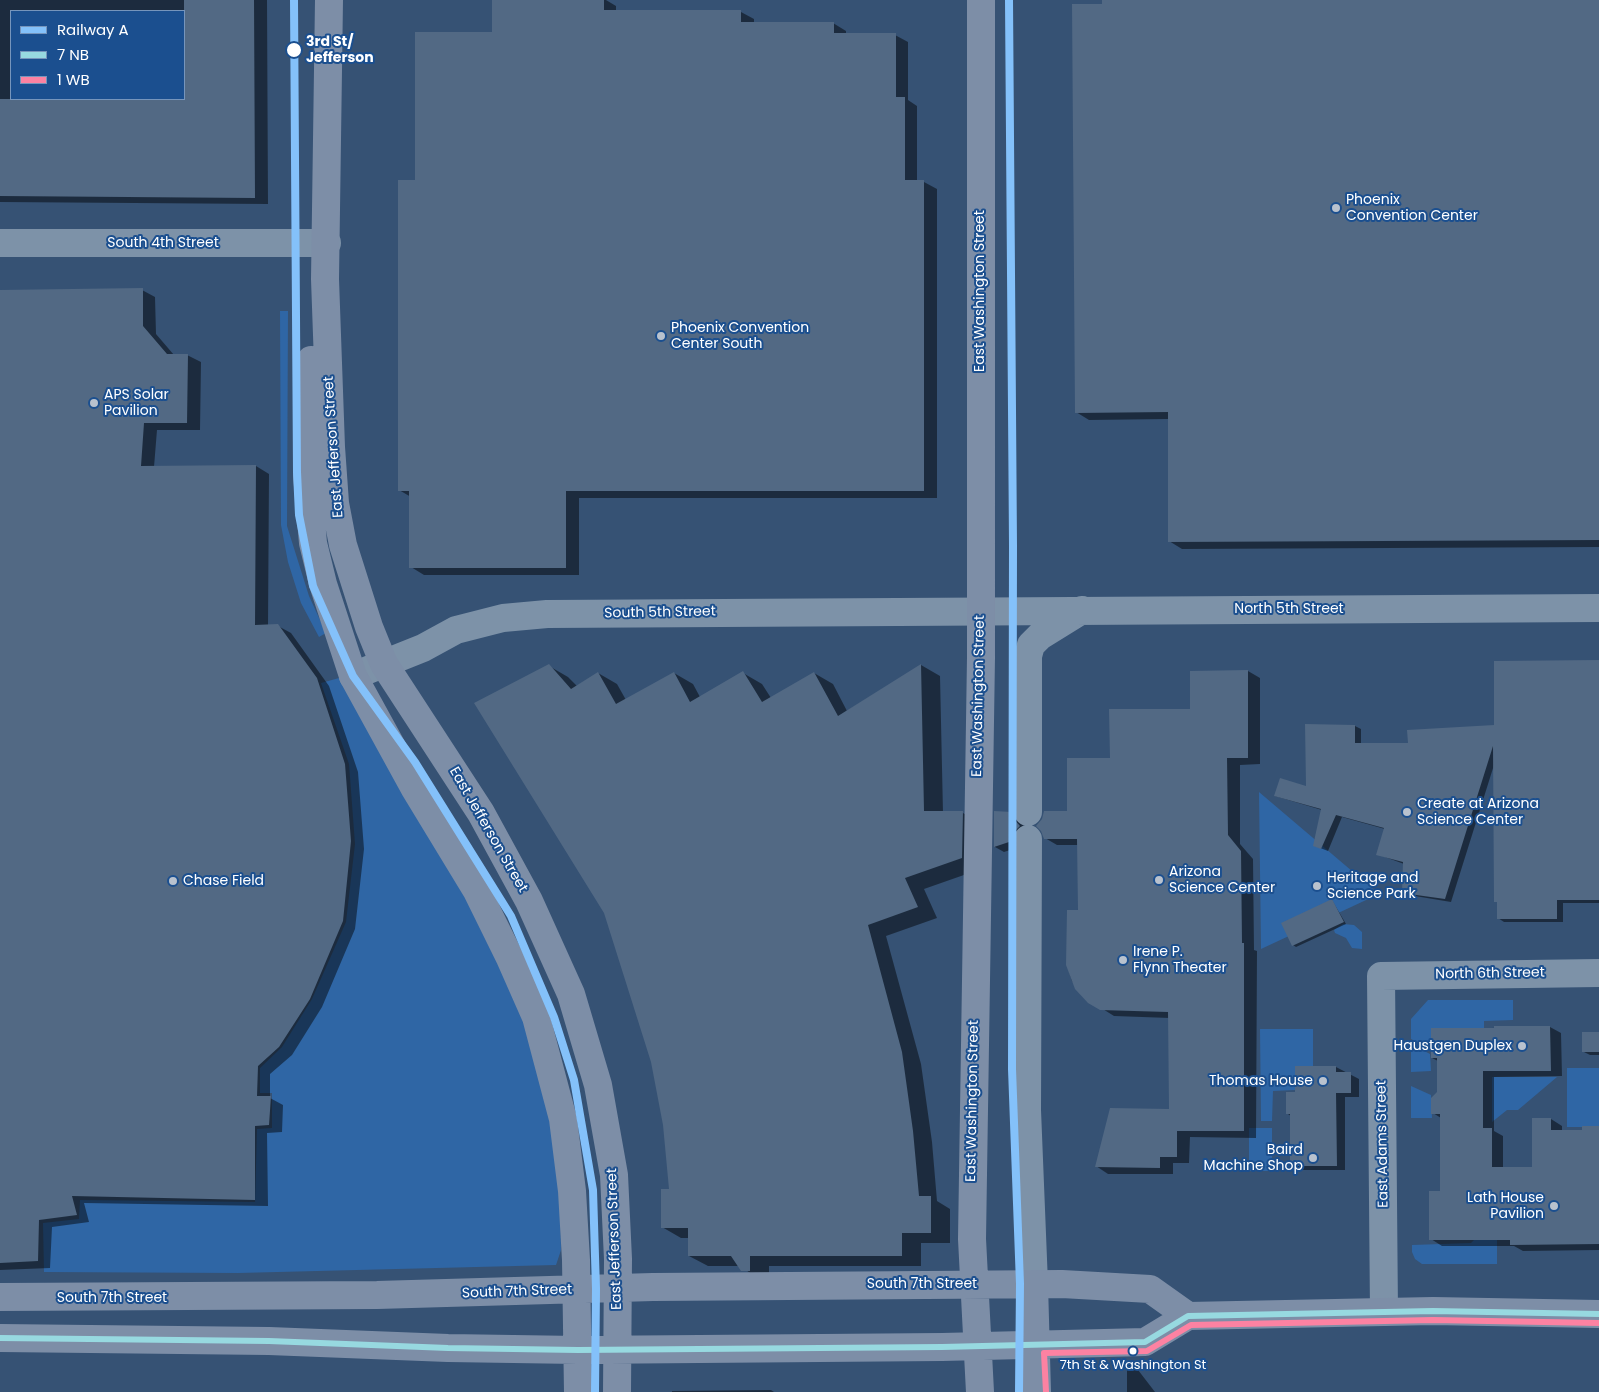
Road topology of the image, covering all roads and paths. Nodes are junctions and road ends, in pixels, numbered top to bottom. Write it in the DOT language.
graph roads {
  1 [pos="329,0"];
  2 [pos="981,0"];
  3 [pos="327,242"];
  4 [pos="0,243"];
  5 [pos="325,280"];
  6 [pos="1599,608"];
  7 [pos="980,610"];
  8 [pos="1082,610"];
  9 [pos="384,664"];
  10 [pos="353,676"];
  11 [pos="1028,812"];
  12 [pos="1028,839"];
  13 [pos="1599,972"];
  14 [pos="1381,976"];
  15 [pos="975,1284"];
  16 [pos="1034,1284"];
  17 [pos="618,1288"];
  18 [pos="577,1290"];
  19 [pos="0,1297"];
  20 [pos="1384,1312"];
  21 [pos="1599,1314"];
  22 [pos="1188,1316"];
  23 [pos="0,1338"];
  24 [pos="1035,1344"];
  25 [pos="978,1345"];
  26 [pos="578,1350"];
  27 [pos="617,1350"];
  28 [pos="578,1392"];
  29 [pos="617,1392"];
  30 [pos="980,1392"];
  31 [pos="1037,1392"];
  1 -- 3 [label="main road, East Jefferson Street"];
  2 -- 7 [label="main road, East Washington Street"];
  3 -- 4 [label="street, South 4th Street"];
  3 -- 5 [label="main road, East Jefferson Street"];
  5 -- 9 [label="main road, East Jefferson Street"];
  5 -- 10 [label="main road, East Jefferson Street"];
  6 -- 8 [label="street, North 5th Street"];
  7 -- 8 [label="street, North 5th Street"];
  7 -- 9 [label="street, South 5th Street"];
  7 -- 15 [label="main road, East Washington Street"];
  8 -- 11 [label="street"];
  9 -- 10 [label="street, South 5th Street"];
  9 -- 17 [label="main road, East Jefferson Street"];
  10 -- 18 [label="main road, East Jefferson Street"];
  12 -- 16 [label="street"];
  13 -- 14 [label="street, North 6th Street"];
  14 -- 20 [label="street, East Adams Street"];
  15 -- 16 [label="main road, South 7th Street"];
  15 -- 17 [label="main road, South 7th Street"];
  15 -- 25 [label="main road, East Washington Street"];
  16 -- 22 [label="main road, South 7th Street"];
  16 -- 24 [label="main road"];
  17 -- 18 [label="main road, South 7th Street"];
  17 -- 27 [label="main road, East Jefferson Street"];
  18 -- 19 [label="main road, South 7th Street"];
  18 -- 26 [label="main road, East Jefferson Street"];
  20 -- 21 [label="main road"];
  20 -- 22 [label="main road"];
  22 -- 24 [label="main road"];
  23 -- 26 [label="main road"];
  24 -- 25 [label="main road"];
  24 -- 31 [label="main road"];
  25 -- 27 [label="main road"];
  25 -- 30 [label="main road, East Washington Street"];
  26 -- 27 [label="main road"];
  26 -- 28 [label="main road, East Jefferson Street"];
  27 -- 29 [label="main road, East Jefferson Street"];
}
